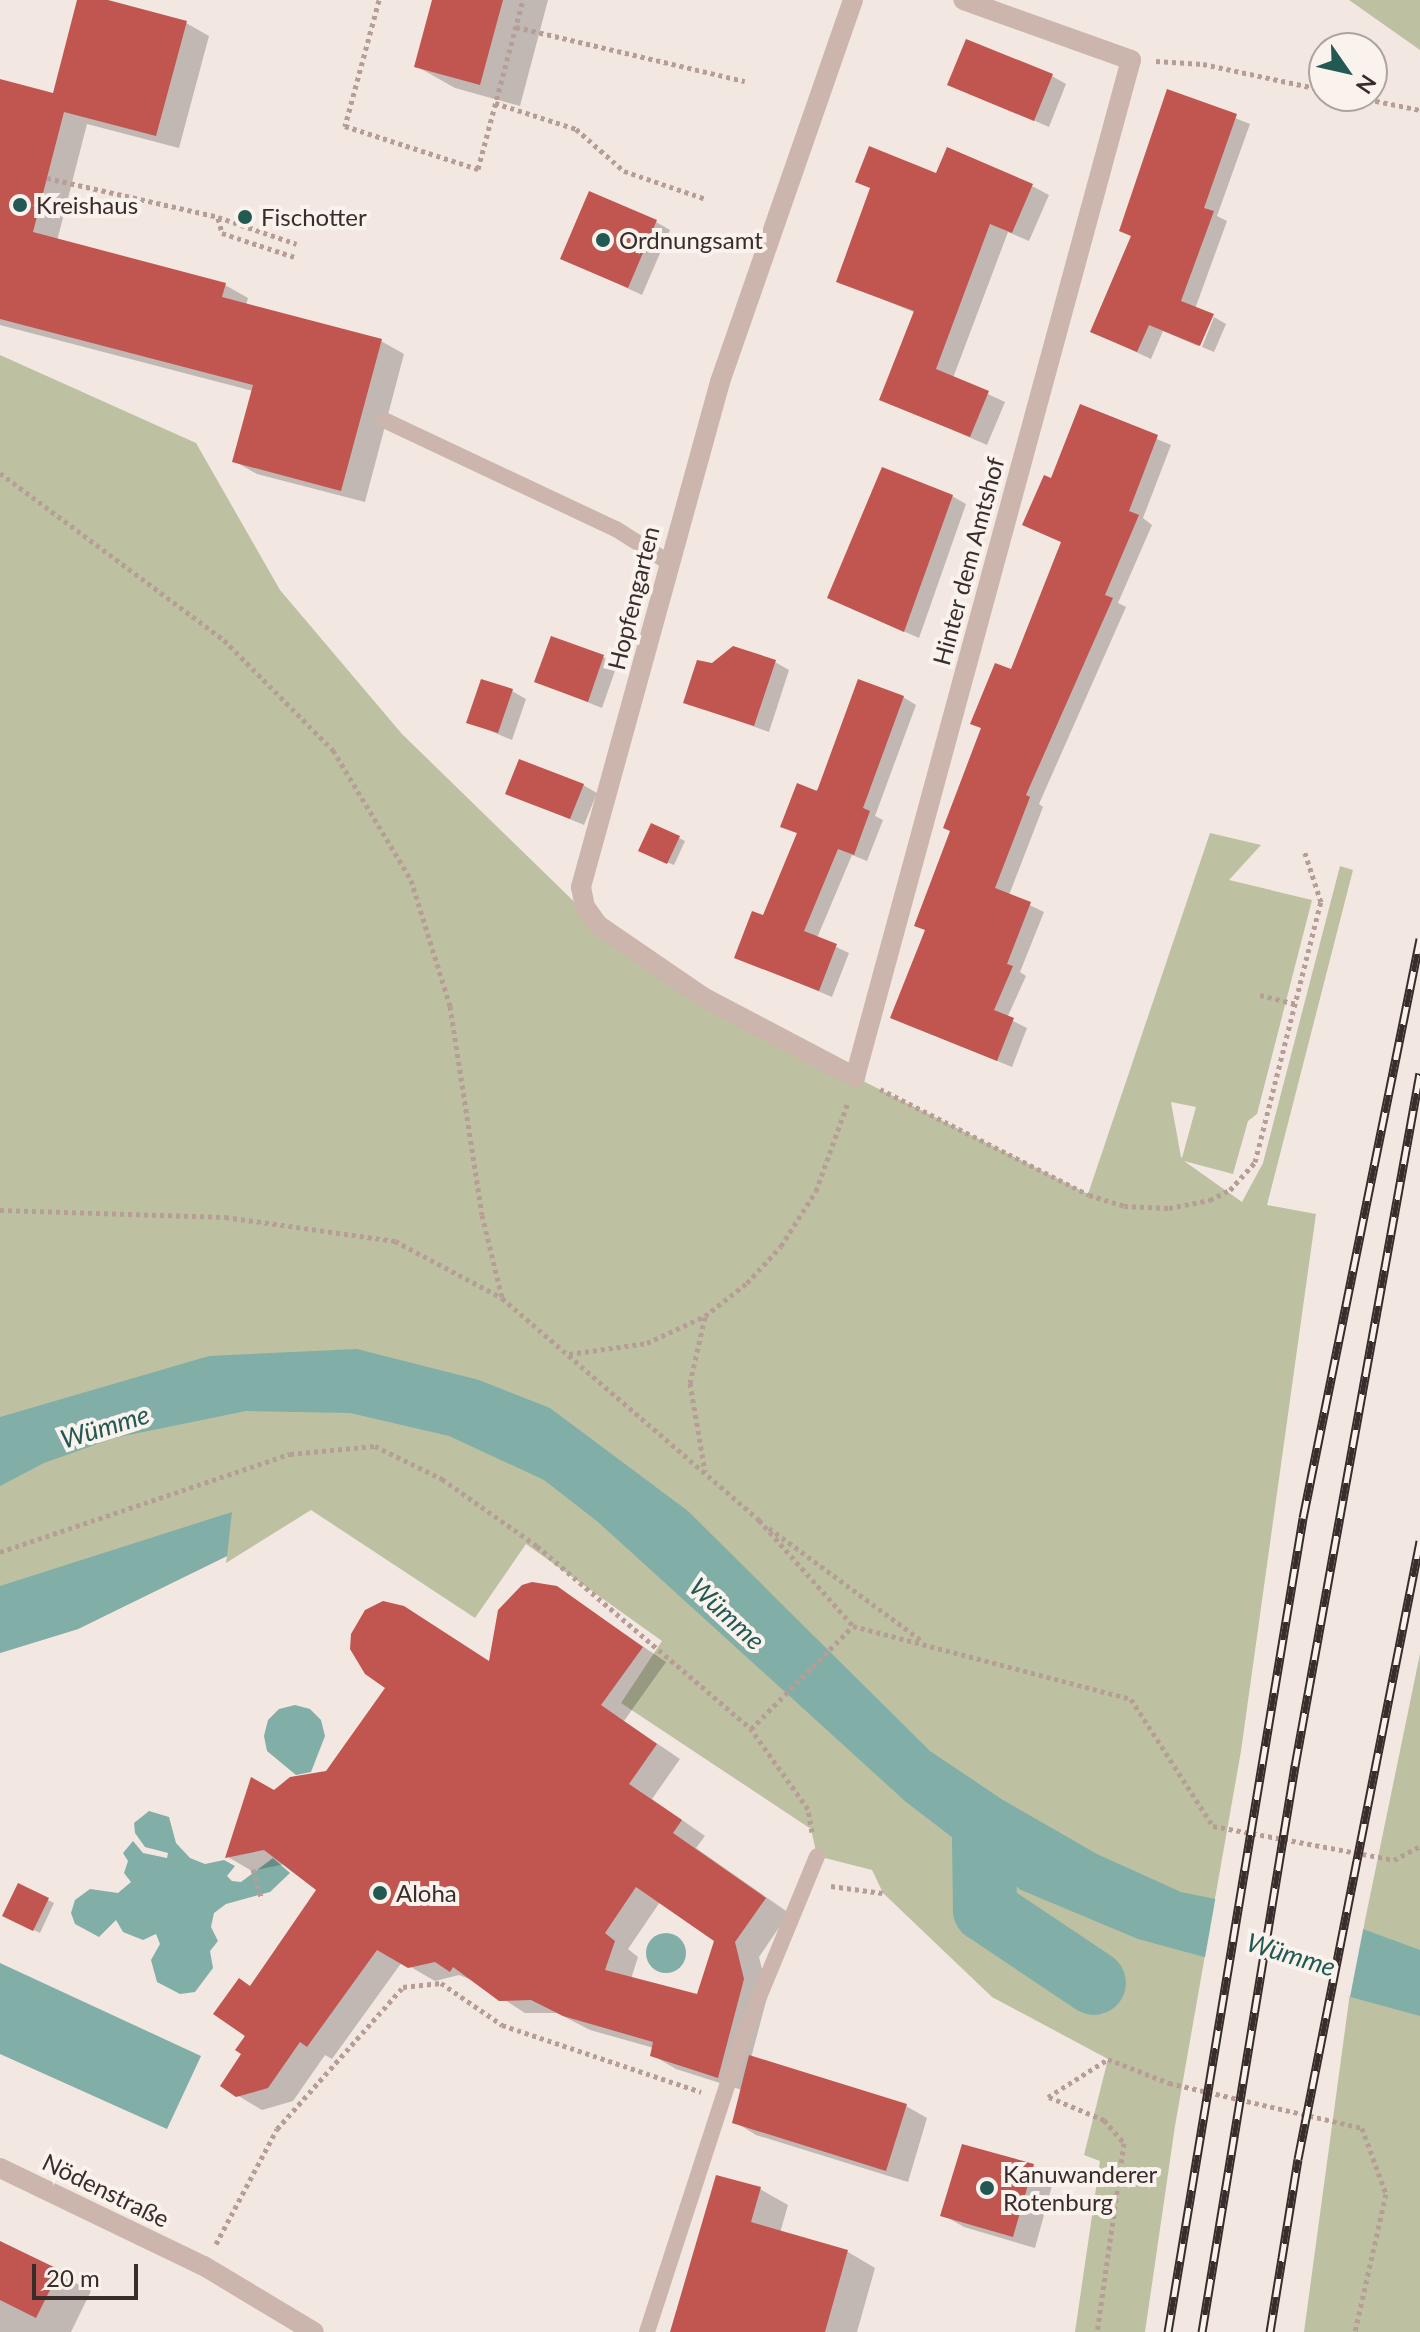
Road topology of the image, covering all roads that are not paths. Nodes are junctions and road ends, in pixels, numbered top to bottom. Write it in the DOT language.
graph roads {
  1 [pos="853,0"];
  2 [pos="963,0"];
  3 [pos="384,420"];
  4 [pos="668,562"];
  5 [pos="855,1077"];
  6 [pos="817,1856"];
  7 [pos="0,2168"];
  8 [pos="314,2332"];
  9 [pos="647,2332"];
  1 -- 4 [label="street, Hopfengarten"];
  2 -- 5 [label="street, Hinter dem Amtshof"];
  3 -- 4 [label="lane"];
  4 -- 5 [label="street, Hopfengarten"];
  6 -- 9 [label="lane"];
  7 -- 8 [label="street, Nödenstraße"];
}
